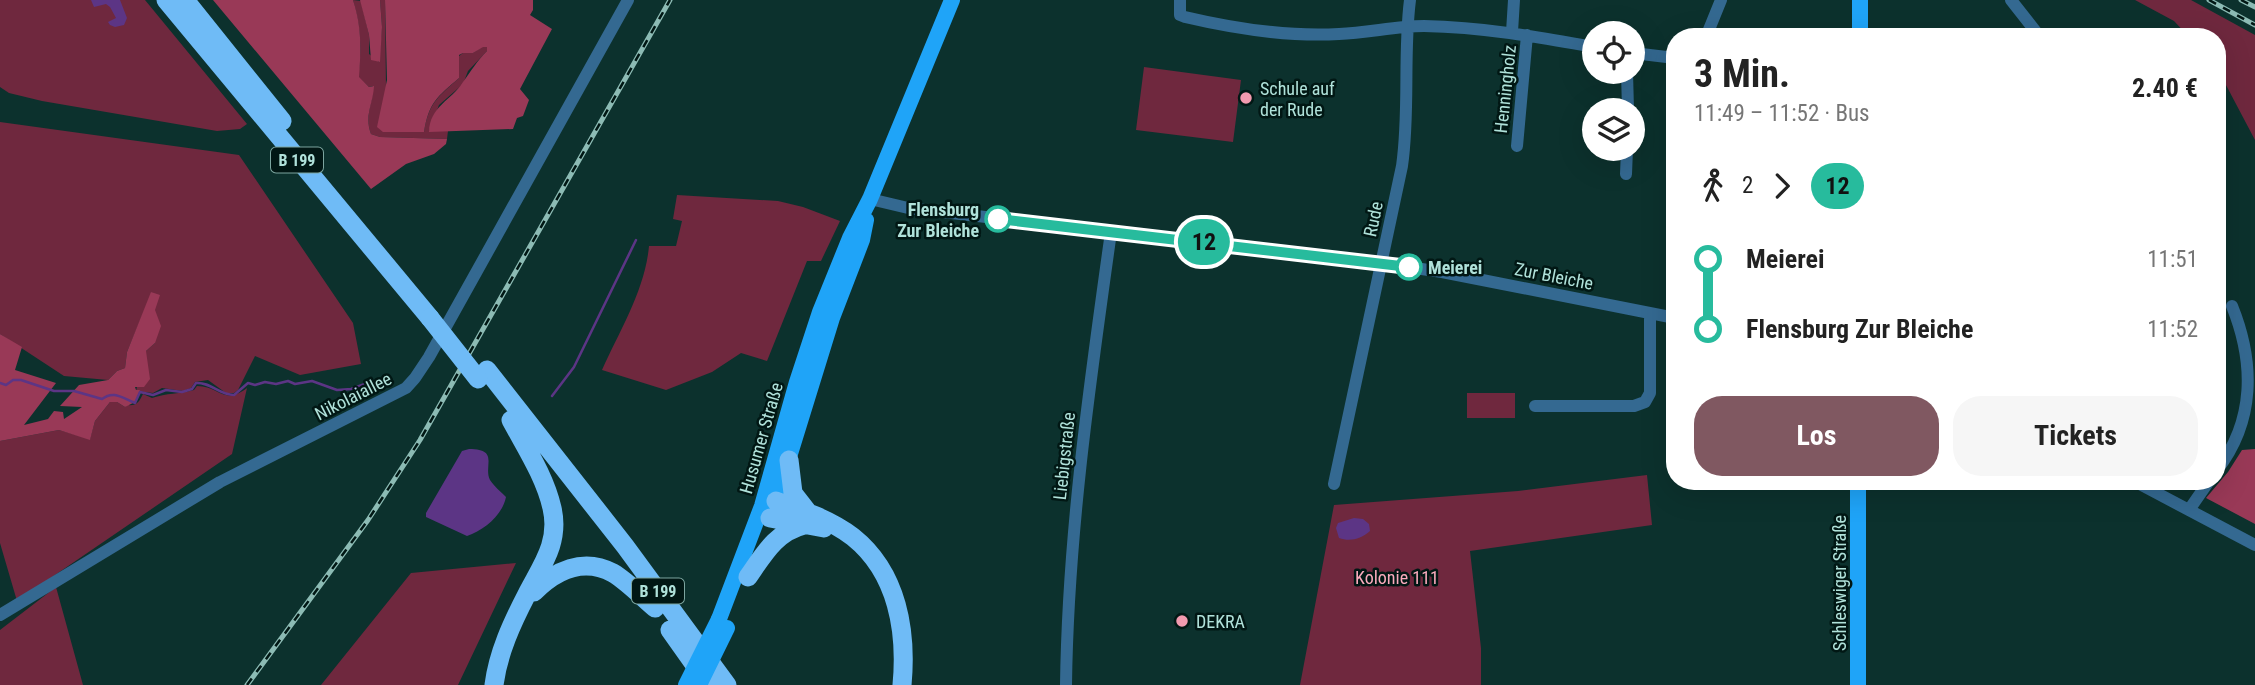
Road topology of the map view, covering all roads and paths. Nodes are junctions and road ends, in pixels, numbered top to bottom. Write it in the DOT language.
graph roads {
  1 [pos="166,0"];
  2 [pos="185,0"];
  3 [pos="628,0"];
  4 [pos="952,0"];
  5 [pos="1180,0"];
  6 [pos="1410,0"];
  7 [pos="1514,0"];
  8 [pos="1721,0"];
  9 [pos="1860,0"];
  10 [pos="2011,0"];
  11 [pos="1408,26"];
  12 [pos="1710,28"];
  13 [pos="1860,28"];
  14 [pos="2033,28"];
  15 [pos="1512,32"];
  16 [pos="1527,35"];
  17 [pos="1582,45"];
  18 [pos="1645,54"];
  19 [pos="1666,57"];
  20 [pos="1517,146"];
  21 [pos="1627,161"];
  22 [pos="1626,174"];
  23 [pos="870,199"];
  24 [pos="1111,232"];
  25 [pos="1381,263"];
  26 [pos="2232,306"];
  27 [pos="1650,313"];
  28 [pos="435,314"];
  29 [pos="1666,316"];
  30 [pos="483,374"];
  31 [pos="1535,406"];
  32 [pos="511,420"];
  33 [pos="789,460"];
  34 [pos="2226,460"];
  35 [pos="1334,484"];
  36 [pos="1858,490"];
  37 [pos="2151,490"];
  38 [pos="2202,490"];
  39 [pos="769,507"];
  40 [pos="2189,510"];
  41 [pos="808,519"];
  42 [pos="2255,545"];
  43 [pos="748,577"];
  44 [pos="655,608"];
  45 [pos="520,609"];
  46 [pos="0,615"];
  47 [pos="723,624"];
  48 [pos="494,685"];
  49 [pos="686,685"];
  50 [pos="699,685"];
  51 [pos="709,685"];
  52 [pos="727,685"];
  53 [pos="902,685"];
  54 [pos="1066,685"];
  55 [pos="1858,685"];
  1 -- 28 [label="highway, B 199"];
  2 -- 28 [label="highway, B 199"];
  3 -- 46 [label="street, Nikolaiallee"];
  4 -- 23 [label="main road, Husumer Straße"];
  5 -- 11 [label="street"];
  6 -- 11 [label="street, Rude"];
  7 -- 15 [label="street"];
  8 -- 12 [label="street"];
  9 -- 13 [label="main road"];
  10 -- 14 [label="street"];
  11 -- 15 [label="street"];
  11 -- 25 [label="street, Rude"];
  15 -- 16 [label="street"];
  16 -- 17 [label="street"];
  16 -- 20 [label="street, Henningholz"];
  18 -- 19 [label="street"];
  21 -- 22 [label="street"];
  23 -- 24 [label="street, Zur Bleiche"];
  23 -- 33 [label="main road, Husumer Straße"];
  23 -- 39 [label="main road, Husumer Straße"];
  24 -- 25 [label="street, Zur Bleiche"];
  24 -- 54 [label="street, Liebigstraße"];
  25 -- 27 [label="street, Zur Bleiche"];
  25 -- 35 [label="street, Rude"];
  26 -- 34 [label="street"];
  27 -- 29 [label="street, Zur Bleiche"];
  27 -- 31 [label="street"];
  28 -- 30 [label="highway, B 199"];
  30 -- 32 [label="highway, B 199"];
  30 -- 52 [label="highway, B 199"];
  32 -- 44 [label="highway, B 199"];
  32 -- 45 [label="highway"];
  33 -- 39 [label="main road, Husumer Straße"];
  33 -- 41 [label="highway"];
  36 -- 55 [label="main road, Schleswiger Straße"];
  37 -- 40 [label="street"];
  38 -- 40 [label="street"];
  39 -- 41 [label="highway"];
  39 -- 43 [label="main road, Husumer Straße"];
  39 -- 47 [label="main road, Husumer Straße"];
  40 -- 42 [label="street"];
  41 -- 43 [label="highway"];
  41 -- 53 [label="highway"];
  43 -- 47 [label="main road, Husumer Straße"];
  44 -- 45 [label="highway"];
  44 -- 51 [label="highway, B 199"];
  45 -- 48 [label="highway"];
  47 -- 49 [label="main road, Husumer Straße, bridge"];
  47 -- 50 [label="main road, Husumer Straße, bridge"];
}
